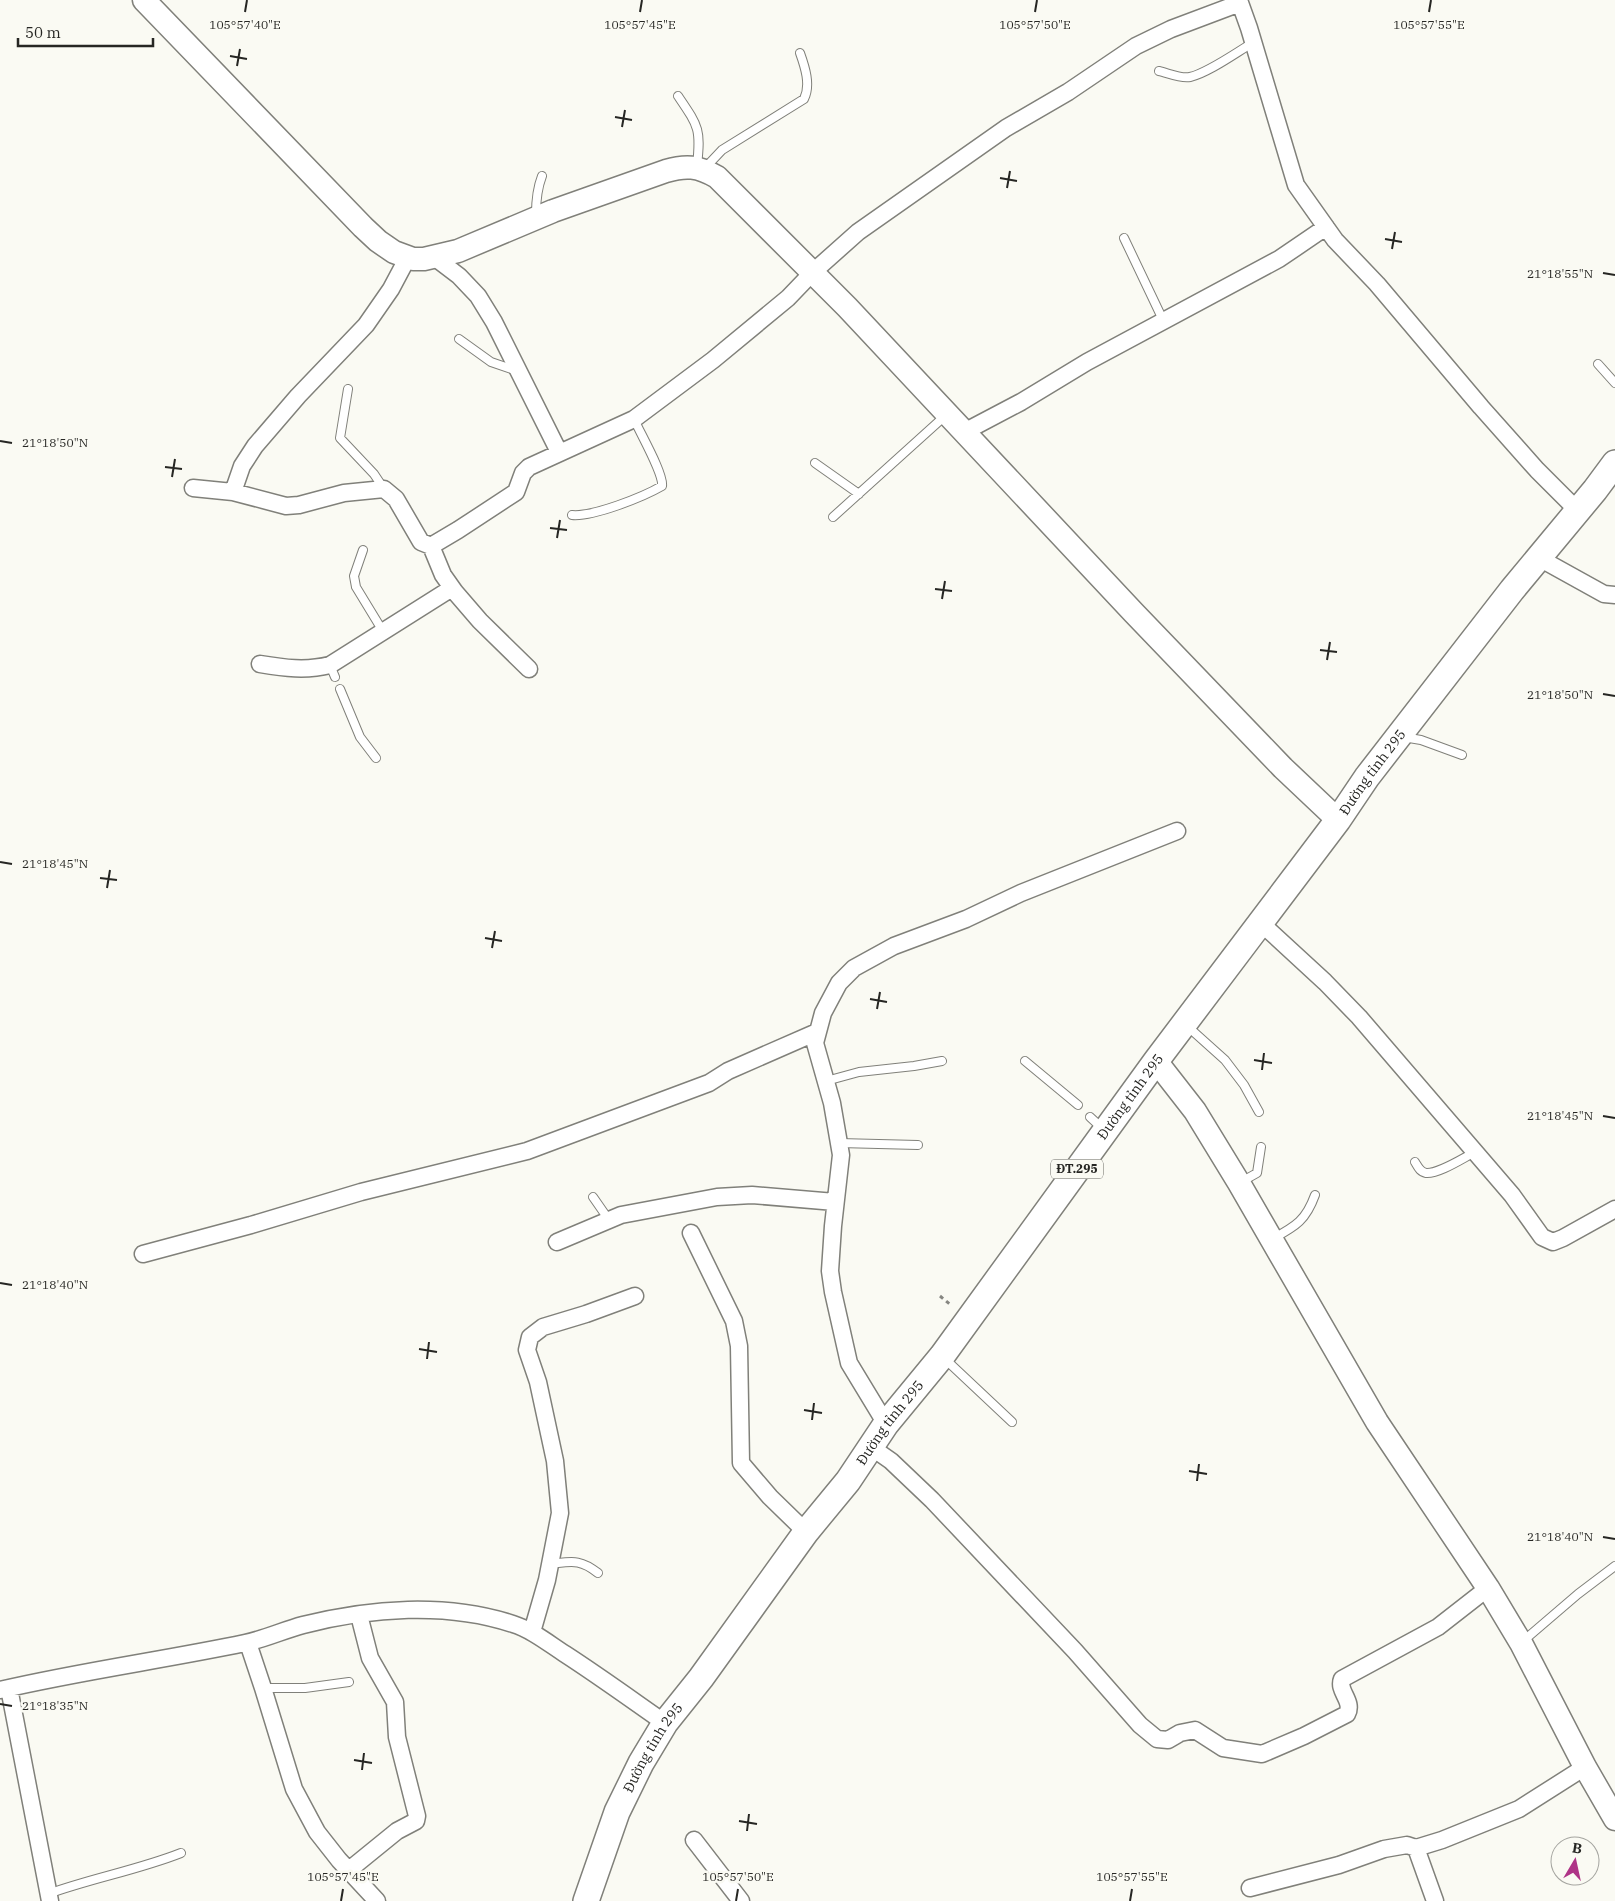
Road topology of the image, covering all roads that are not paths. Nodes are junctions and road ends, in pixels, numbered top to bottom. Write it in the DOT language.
graph roads {
  1 [pos="144,0"];
  2 [pos="1239,2"];
  3 [pos="1254,42"];
  4 [pos="800,53"];
  5 [pos="1159,71"];
  6 [pos="678,96"];
  7 [pos="701,169"];
  8 [pos="542,176"];
  9 [pos="537,218"];
  10 [pos="1326,227"];
  11 [pos="1124,238"];
  12 [pos="434,256"];
  13 [pos="408,257"];
  14 [pos="812,273"];
  15 [pos="1164,322"];
  16 [pos="459,339"];
  17 [pos="1598,364"];
  18 [pos="519,372"];
  19 [pos="1615,383"];
  20 [pos="348,389"];
  21 [pos="948,414"];
  22 [pos="634,419"];
  23 [pos="964,432"];
  24 [pos="559,452"];
  25 [pos="814,463"];
  26 [pos="1615,464"];
  27 [pos="193,488"];
  28 [pos="384,489"];
  29 [pos="234,492"];
  30 [pos="859,494"];
  31 [pos="1578,511"];
  32 [pos="572,515"];
  33 [pos="833,517"];
  34 [pos="432,546"];
  35 [pos="363,550"];
  36 [pos="1539,558"];
  37 [pos="452,588"];
  38 [pos="1615,595"];
  39 [pos="384,633"];
  40 [pos="260,664"];
  41 [pos="529,669"];
  42 [pos="340,689"];
  43 [pos="1398,737"];
  44 [pos="1462,755"];
  45 [pos="376,758"];
  46 [pos="1338,820"];
  47 [pos="1177,831"];
  48 [pos="1261,923"];
  49 [pos="1185,1024"];
  50 [pos="817,1032"];
  51 [pos="942,1061"];
  52 [pos="1025,1061"];
  53 [pos="1156,1061"];
  54 [pos="826,1081"];
  55 [pos="1078,1105"];
  56 [pos="1259,1112"];
  57 [pos="839,1143"];
  58 [pos="918,1145"];
  59 [pos="1261,1147"];
  60 [pos="1475,1152"];
  61 [pos="1415,1162"];
  62 [pos="1240,1183"];
  63 [pos="1315,1195"];
  64 [pos="593,1197"];
  65 [pos="835,1202"];
  66 [pos="1615,1209"];
  67 [pos="609,1220"];
  68 [pos="691,1233"];
  69 [pos="1272,1239"];
  70 [pos="557,1242"];
  71 [pos="144,1254"];
  72 [pos="635,1296"];
  73 [pos="942,1356"];
  74 [pos="1012,1422"];
  75 [pos="886,1424"];
  76 [pos="872,1447"];
  77 [pos="806,1532"];
  78 [pos="549,1564"];
  79 [pos="1615,1566"];
  80 [pos="598,1572"];
  81 [pos="1488,1588"];
  82 [pos="359,1615"];
  83 [pos="532,1632"];
  84 [pos="248,1642"];
  85 [pos="1521,1643"];
  86 [pos="349,1682"];
  87 [pos="263,1688"];
  88 [pos="5,1689"];
  89 [pos="665,1723"];
  90 [pos="1585,1767"];
  91 [pos="1609,1796"];
  92 [pos="1615,1819"];
  93 [pos="694,1840"];
  94 [pos="1416,1848"];
  95 [pos="181,1853"];
  96 [pos="349,1870"];
  97 [pos="1250,1888"];
  98 [pos="49,1898"];
  99 [pos="377,1901"];
  100 [pos="586,1901"];
  101 [pos="742,1901"];
  102 [pos="1435,1901"];
  1 -- 13 [label="street"];
  2 -- 3 [label="street"];
  2 -- 14 [label="street"];
  3 -- 5 [label="lane"];
  3 -- 10 [label="street"];
  4 -- 7 [label="lane"];
  6 -- 7 [label="lane"];
  7 -- 9 [label="street"];
  7 -- 14 [label="street"];
  8 -- 9 [label="lane"];
  9 -- 12 [label="street"];
  10 -- 15 [label="street"];
  10 -- 31 [label="street"];
  11 -- 15 [label="lane"];
  12 -- 13 [label="street"];
  12 -- 18 [label="street"];
  13 -- 29 [label="street"];
  14 -- 21 [label="street"];
  14 -- 22 [label="street"];
  15 -- 23 [label="street"];
  16 -- 18 [label="lane"];
  17 -- 19 [label="lane"];
  18 -- 24 [label="street"];
  20 -- 28 [label="lane"];
  21 -- 23 [label="street"];
  21 -- 30 [label="lane"];
  22 -- 24 [label="street"];
  22 -- 32 [label="lane"];
  23 -- 46 [label="street"];
  24 -- 34 [label="street"];
  25 -- 30 [label="lane"];
  26 -- 31 [label="main road, Đường tỉnh 295 / ĐT.295"];
  27 -- 29 [label="street"];
  28 -- 29 [label="street"];
  28 -- 34 [label="street"];
  30 -- 33 [label="lane"];
  31 -- 36 [label="main road, Đường tỉnh 295 / ĐT.295"];
  34 -- 37 [label="street"];
  35 -- 39 [label="lane"];
  36 -- 38 [label="street"];
  36 -- 43 [label="main road, Đường tỉnh 295 / ĐT.295"];
  37 -- 39 [label="street"];
  37 -- 41 [label="street"];
  39 -- 40 [label="street"];
  42 -- 45 [label="lane"];
  43 -- 44 [label="lane"];
  43 -- 46 [label="main road, Đường tỉnh 295 / ĐT.295"];
  46 -- 48 [label="main road, Đường tỉnh 295 / ĐT.295"];
  47 -- 50 [label="street"];
  48 -- 49 [label="main road, Đường tỉnh 295 / ĐT.295"];
  48 -- 60 [label="street"];
  49 -- 53 [label="main road, Đường tỉnh 295 / ĐT.295"];
  49 -- 56 [label="lane"];
  50 -- 54 [label="street"];
  50 -- 71 [label="street"];
  51 -- 54 [label="lane"];
  52 -- 55 [label="lane"];
  53 -- 62 [label="street"];
  53 -- 73 [label="main road, Đường tỉnh 295 / ĐT.295"];
  54 -- 57 [label="street"];
  57 -- 58 [label="lane"];
  57 -- 65 [label="street"];
  59 -- 62 [label="lane"];
  60 -- 61 [label="lane"];
  60 -- 66 [label="street"];
  62 -- 69 [label="street"];
  63 -- 69 [label="lane"];
  64 -- 67 [label="lane"];
  65 -- 67 [label="street"];
  65 -- 75 [label="street"];
  67 -- 70 [label="street"];
  68 -- 77 [label="street"];
  69 -- 81 [label="street"];
  72 -- 78 [label="street"];
  73 -- 74 [label="lane"];
  73 -- 75 [label="main road, Đường tỉnh 295 / ĐT.295"];
  75 -- 76 [label="main road, Đường tỉnh 295 / ĐT.295"];
  76 -- 77 [label="main road, Đường tỉnh 295 / ĐT.295"];
  76 -- 81 [label="street"];
  77 -- 89 [label="main road, Đường tỉnh 295 / ĐT.295"];
  78 -- 80 [label="lane"];
  78 -- 83 [label="street"];
  79 -- 85 [label="lane"];
  81 -- 85 [label="street"];
  82 -- 83 [label="street"];
  82 -- 84 [label="street"];
  82 -- 96 [label="street"];
  83 -- 89 [label="street"];
  84 -- 87 [label="street"];
  84 -- 88 [label="street"];
  85 -- 90 [label="street"];
  86 -- 87 [label="lane"];
  87 -- 96 [label="street"];
  88 -- 98 [label="street"];
  89 -- 100 [label="main road, Đường tỉnh 295 / ĐT.295"];
  90 -- 91 [label="street"];
  90 -- 94 [label="street"];
  91 -- 92 [label="street"];
  93 -- 101 [label="street"];
  94 -- 97 [label="street"];
  94 -- 102 [label="street"];
  95 -- 98 [label="lane"];
  96 -- 99 [label="street"];
}
